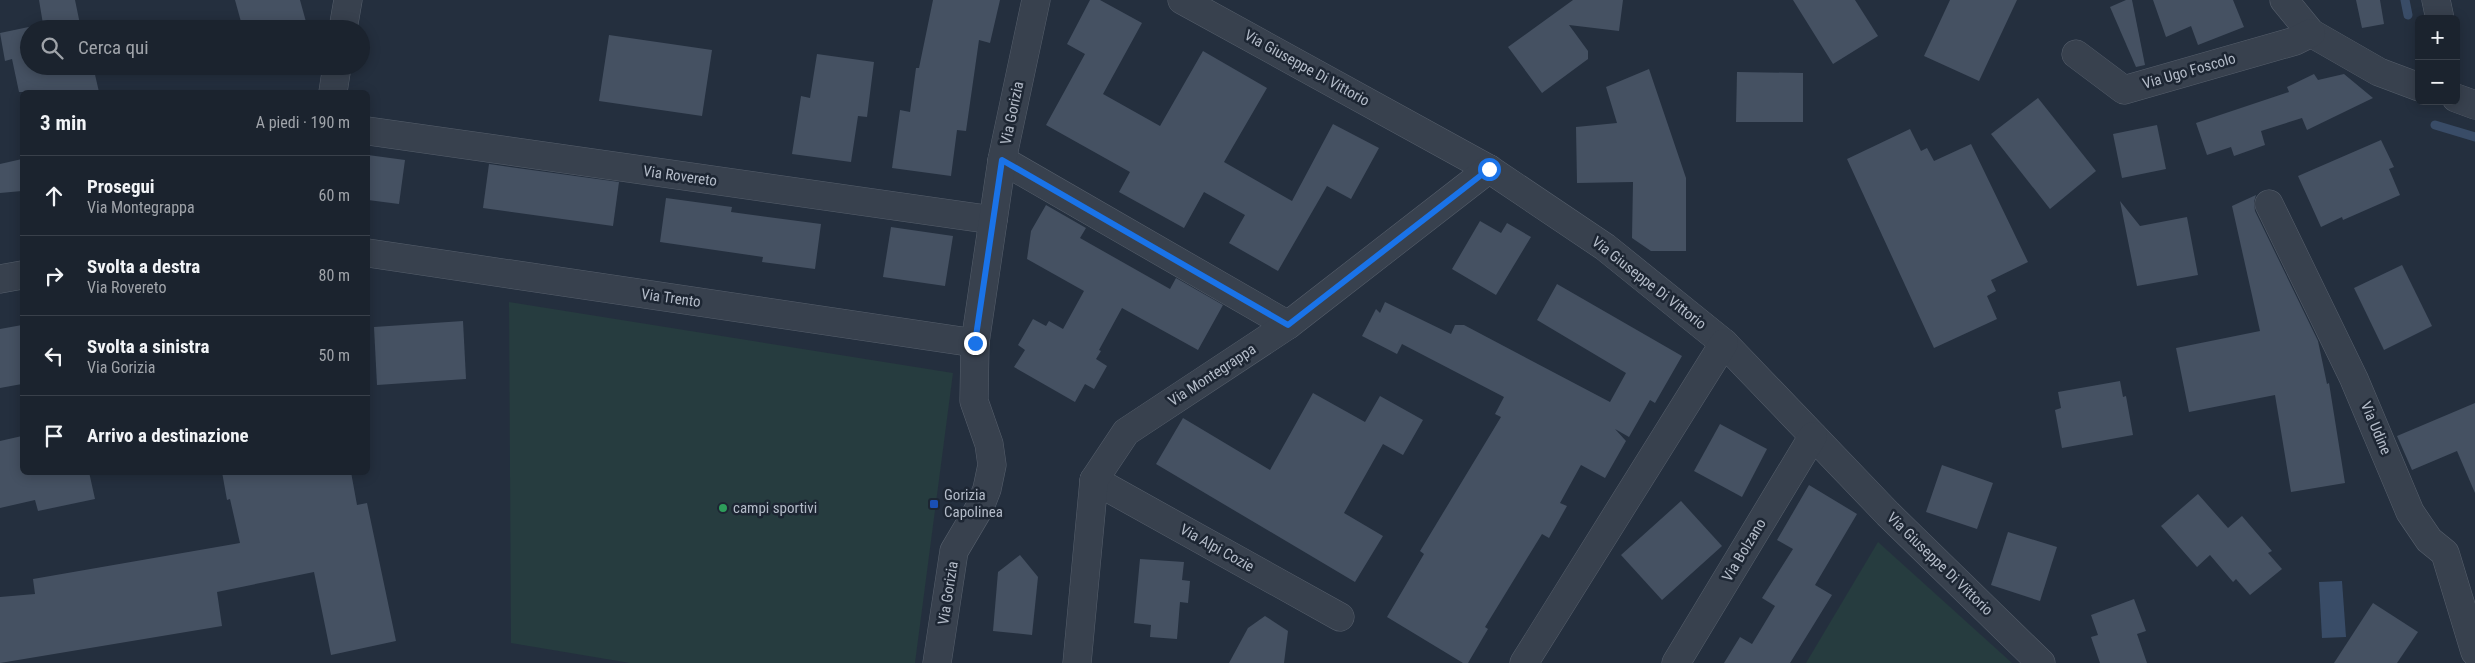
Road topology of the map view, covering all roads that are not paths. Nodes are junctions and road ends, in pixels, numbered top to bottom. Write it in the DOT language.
graph roads {
  1 [pos="348,0"];
  2 [pos="1036,0"];
  3 [pos="1182,0"];
  4 [pos="2284,0"];
  5 [pos="2436,0"];
  6 [pos="2439,15"];
  7 [pos="345,20"];
  8 [pos="2311,33"];
  9 [pos="2076,54"];
  10 [pos="336,75"];
  11 [pos="2415,86"];
  12 [pos="333,90"];
  13 [pos="2460,99"];
  14 [pos="2475,105"];
  15 [pos="370,131"];
  16 [pos="1002,160"];
  17 [pos="1489,169"];
  18 [pos="2269,204"];
  19 [pos="993,220"];
  20 [pos="370,253"];
  21 [pos="20,275"];
  22 [pos="0,279"];
  23 [pos="1288,325"];
  24 [pos="975,343"];
  25 [pos="1724,343"];
  26 [pos="1813,436"];
  27 [pos="1094,480"];
  28 [pos="1340,617"];
  29 [pos="2475,652"];
  30 [pos="937,663"];
  31 [pos="1077,663"];
  32 [pos="1524,663"];
  33 [pos="1676,663"];
  34 [pos="2041,663"];
  1 -- 7 [label="street"];
  2 -- 16 [label="street, Via Gorizia"];
  3 -- 17 [label="street, Via Giuseppe Di Vittorio"];
  4 -- 8 [label="street"];
  5 -- 6 [label="street"];
  8 -- 9 [label="street, Via Ugo Foscolo"];
  8 -- 11 [label="street"];
  10 -- 12 [label="street"];
  13 -- 14 [label="street"];
  15 -- 19 [label="street, Via Rovereto"];
  16 -- 19 [label="street, Via Gorizia"];
  16 -- 23 [label="street"];
  17 -- 23 [label="street, Via Montegrappa"];
  17 -- 25 [label="street, Via Giuseppe Di Vittorio"];
  18 -- 29 [label="street, Via Udine"];
  19 -- 24 [label="street, Via Gorizia"];
  20 -- 24 [label="street, Via Trento"];
  21 -- 22 [label="street"];
  23 -- 27 [label="street, Via Montegrappa"];
  24 -- 30 [label="street, Via Gorizia"];
  25 -- 26 [label="street, Via Giuseppe Di Vittorio"];
  25 -- 32 [label="street"];
  26 -- 33 [label="street, Via Bolzano"];
  26 -- 34 [label="street, Via Giuseppe Di Vittorio"];
  27 -- 28 [label="street, Via Alpi Cozie"];
  27 -- 31 [label="street, Via Montegrappa"];
}
